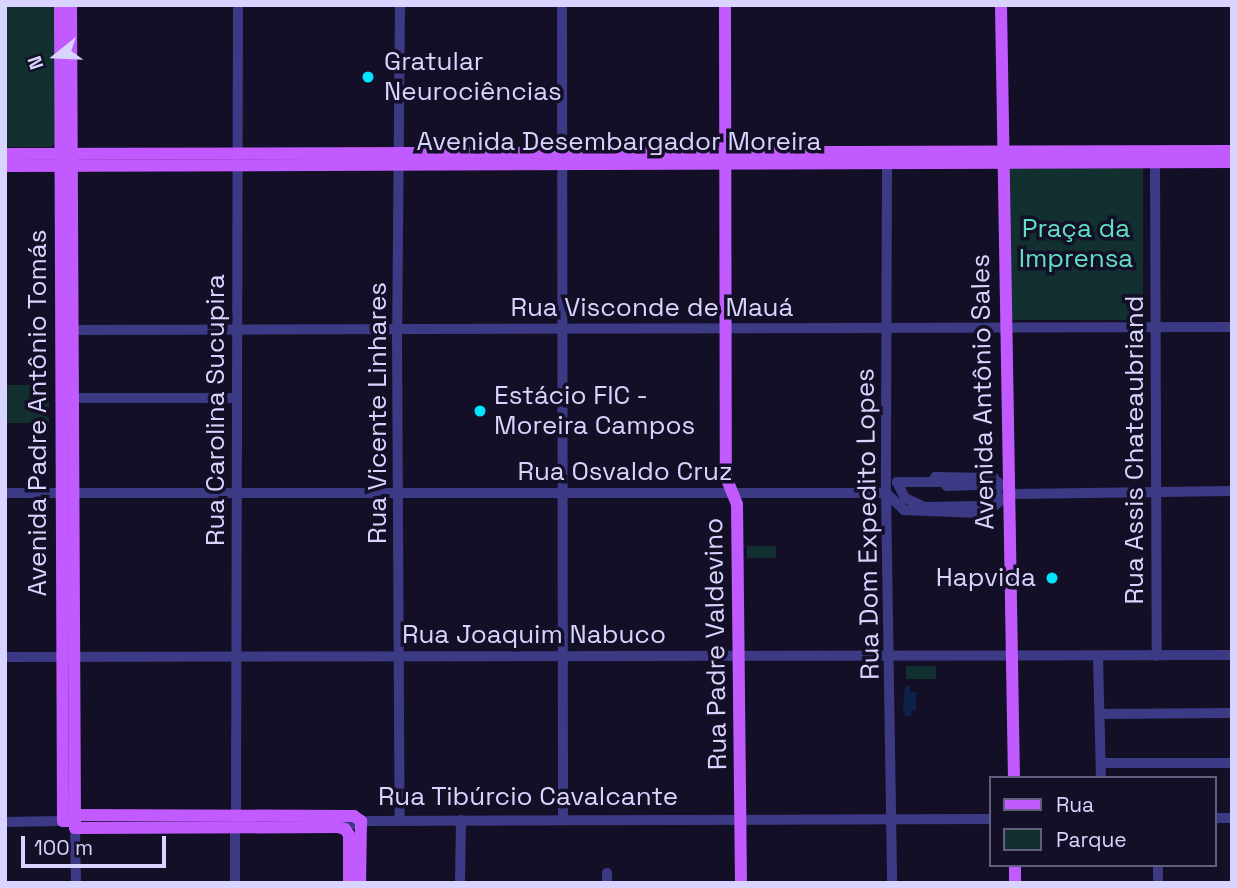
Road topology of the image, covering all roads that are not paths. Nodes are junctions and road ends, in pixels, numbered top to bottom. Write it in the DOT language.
graph roads {
  1 [pos="60,5"];
  2 [pos="71,5"];
  3 [pos="238,5"];
  4 [pos="400,5"];
  5 [pos="562,5"];
  6 [pos="725,5"];
  7 [pos="1001,5"];
  8 [pos="1232,151"];
  9 [pos="5,154"];
  10 [pos="1002,156"];
  11 [pos="562,159"];
  12 [pos="400,160"];
  13 [pos="725,160"];
  14 [pos="66,161"];
  15 [pos="237,161"];
  16 [pos="1155,161"];
  17 [pos="1232,162"];
  18 [pos="887,165"];
  19 [pos="5,166"];
  20 [pos="887,327"];
  21 [pos="1232,327"];
  22 [pos="237,328"];
  23 [pos="1007,328"];
  24 [pos="1156,328"];
  25 [pos="397,329"];
  26 [pos="726,329"];
  27 [pos="72,330"];
  28 [pos="561,330"];
  29 [pos="73,398"];
  30 [pos="237,398"];
  31 [pos="886,477"];
  32 [pos="1003,480"];
  33 [pos="238,491"];
  34 [pos="1154,491"];
  35 [pos="1232,491"];
  36 [pos="399,492"];
  37 [pos="5,493"];
  38 [pos="67,493"];
  39 [pos="564,493"];
  40 [pos="732,493"];
  41 [pos="887,493"];
  42 [pos="1009,494"];
  43 [pos="562,655"];
  44 [pos="1232,655"];
  45 [pos="236,656"];
  46 [pos="400,656"];
  47 [pos="890,656"];
  48 [pos="1012,656"];
  49 [pos="1157,656"];
  50 [pos="5,657"];
  51 [pos="739,657"];
  52 [pos="1098,657"];
  53 [pos="67,658"];
  54 [pos="1232,713"];
  55 [pos="1100,714"];
  56 [pos="1101,763"];
  57 [pos="1232,763"];
  58 [pos="1014,776"];
  59 [pos="1101,776"];
  60 [pos="892,818"];
  61 [pos="563,819"];
  62 [pos="988,819"];
  63 [pos="741,820"];
  64 [pos="72,821"];
  65 [pos="235,821"];
  66 [pos="361,821"];
  67 [pos="400,821"];
  68 [pos="461,821"];
  69 [pos="5,822"];
  70 [pos="338,827"];
  71 [pos="76,883"];
  72 [pos="235,883"];
  73 [pos="349,883"];
  74 [pos="360,883"];
  75 [pos="460,883"];
  76 [pos="741,883"];
  77 [pos="892,883"];
  1 -- 14 [label="main road, Avenida Padre Antônio Tomás"];
  2 -- 14 [label="main road, Avenida Padre Antônio Tomás"];
  3 -- 15 [label="street, Rua Carolina Sucupira"];
  4 -- 12 [label="street, Rua Vicente Linhares"];
  5 -- 11 [label="street"];
  6 -- 13 [label="main road, Rua Padre Valdevino"];
  7 -- 10 [label="main road, Avenida Antônio Sales"];
  8 -- 10 [label="main road, Avenida Desembargador Moreira"];
  9 -- 14 [label="main road, Avenida Desembargador Moreira"];
  10 -- 13 [label="main road, Avenida Desembargador Moreira"];
  10 -- 16 [label="main road, Avenida Desembargador Moreira"];
  10 -- 18 [label="main road, Avenida Desembargador Moreira"];
  10 -- 23 [label="main road, Avenida Antônio Sales"];
  11 -- 12 [label="main road, Avenida Desembargador Moreira"];
  11 -- 13 [label="main road, Avenida Desembargador Moreira"];
  11 -- 28 [label="street"];
  12 -- 15 [label="main road, Avenida Desembargador Moreira"];
  12 -- 25 [label="street, Rua Vicente Linhares"];
  13 -- 18 [label="main road, Avenida Desembargador Moreira"];
  13 -- 26 [label="main road, Rua Padre Valdevino"];
  14 -- 15 [label="main road, Avenida Desembargador Moreira"];
  14 -- 19 [label="main road, Avenida Desembargador Moreira"];
  14 -- 27 [label="main road, Avenida Padre Antônio Tomás"];
  14 -- 38 [label="main road, Avenida Padre Antônio Tomás"];
  15 -- 22 [label="street, Rua Carolina Sucupira"];
  16 -- 17 [label="main road, Avenida Desembargador Moreira"];
  16 -- 24 [label="street, Rua Assis Chateaubriand"];
  18 -- 20 [label="street, Rua Dom Expedito Lopes"];
  20 -- 23 [label="street, Rua Visconde de Mauá"];
  20 -- 26 [label="street, Rua Visconde de Mauá"];
  20 -- 31 [label="street, Rua Dom Expedito Lopes"];
  21 -- 24 [label="street, Rua Visconde de Mauá"];
  22 -- 25 [label="street, Rua Visconde de Mauá"];
  22 -- 27 [label="street, Rua Visconde de Mauá"];
  22 -- 30 [label="street, Rua Carolina Sucupira"];
  23 -- 24 [label="street, Rua Visconde de Mauá"];
  23 -- 32 [label="main road, Avenida Antônio Sales"];
  24 -- 34 [label="street, Rua Assis Chateaubriand"];
  25 -- 28 [label="street, Rua Visconde de Mauá"];
  25 -- 36 [label="street, Rua Vicente Linhares"];
  26 -- 28 [label="street, Rua Visconde de Mauá"];
  26 -- 40 [label="main road, Rua Padre Valdevino"];
  27 -- 29 [label="main road, Avenida Padre Antônio Tomás"];
  28 -- 39 [label="street"];
  29 -- 30 [label="street"];
  29 -- 38 [label="main road, Avenida Padre Antônio Tomás"];
  30 -- 33 [label="street, Rua Carolina Sucupira"];
  31 -- 32 [label="street"];
  31 -- 41 [label="street, Rua Dom Expedito Lopes"];
  32 -- 32 [label="street"];
  32 -- 42 [label="main road, Avenida Antônio Sales"];
  33 -- 36 [label="street, Rua Osvaldo Cruz"];
  33 -- 38 [label="street, Rua Osvaldo Cruz"];
  33 -- 45 [label="street, Rua Carolina Sucupira"];
  34 -- 35 [label="street"];
  34 -- 42 [label="street"];
  34 -- 49 [label="street, Rua Assis Chateaubriand"];
  36 -- 39 [label="street, Rua Osvaldo Cruz"];
  36 -- 46 [label="street, Rua Vicente Linhares"];
  37 -- 38 [label="street, Rua Osvaldo Cruz"];
  38 -- 53 [label="main road, Avenida Padre Antônio Tomás"];
  39 -- 40 [label="street, Rua Osvaldo Cruz"];
  39 -- 43 [label="street"];
  40 -- 41 [label="street, Rua Osvaldo Cruz"];
  40 -- 51 [label="main road, Rua Padre Valdevino"];
  41 -- 42 [label="street"];
  41 -- 47 [label="street, Rua Dom Expedito Lopes"];
  42 -- 48 [label="main road, Avenida Antônio Sales"];
  43 -- 46 [label="street, Rua Joaquim Nabuco"];
  43 -- 51 [label="street, Rua Joaquim Nabuco"];
  43 -- 61 [label="street"];
  44 -- 49 [label="street, Rua Joaquim Nabuco"];
  45 -- 46 [label="street, Rua Joaquim Nabuco"];
  45 -- 53 [label="street, Rua Joaquim Nabuco"];
  45 -- 65 [label="street, Rua Carolina Sucupira"];
  46 -- 67 [label="street, Rua Vicente Linhares"];
  47 -- 48 [label="street, Rua Joaquim Nabuco"];
  47 -- 51 [label="street, Rua Joaquim Nabuco"];
  47 -- 60 [label="street, Rua Dom Expedito Lopes"];
  48 -- 52 [label="street, Rua Joaquim Nabuco"];
  48 -- 58 [label="main road, Avenida Antônio Sales"];
  49 -- 52 [label="street, Rua Joaquim Nabuco"];
  50 -- 53 [label="street, Rua Joaquim Nabuco"];
  51 -- 63 [label="main road, Rua Padre Valdevino"];
  52 -- 55 [label="street"];
  53 -- 64 [label="main road, Avenida Padre Antônio Tomás"];
  54 -- 55 [label="street"];
  55 -- 56 [label="street"];
  56 -- 57 [label="street"];
  56 -- 59 [label="street"];
  60 -- 62 [label="street, Rua Tibúrcio Cavalcante"];
  60 -- 63 [label="street, Rua Tibúrcio Cavalcante"];
  60 -- 77 [label="street, Rua Dom Expedito Lopes"];
  61 -- 63 [label="street, Rua Tibúrcio Cavalcante"];
  61 -- 68 [label="street, Rua Tibúrcio Cavalcante"];
  63 -- 76 [label="main road, Rua Padre Valdevino"];
  64 -- 65 [label="main road, Rua Tibúrcio Cavalcante"];
  64 -- 69 [label="street, Rua Tibúrcio Cavalcante"];
  64 -- 71 [label="street"];
  65 -- 66 [label="main road, Rua Tibúrcio Cavalcante"];
  65 -- 70 [label="main road, Rua Tibúrcio Cavalcante"];
  65 -- 72 [label="street, Rua Carolina Sucupira"];
  66 -- 67 [label="street, Rua Tibúrcio Cavalcante"];
  66 -- 70 [label="street, Rua Tibúrcio Cavalcante"];
  66 -- 74 [label="main road"];
  67 -- 68 [label="street, Rua Tibúrcio Cavalcante"];
  68 -- 75 [label="street"];
  70 -- 73 [label="main road"];
}
